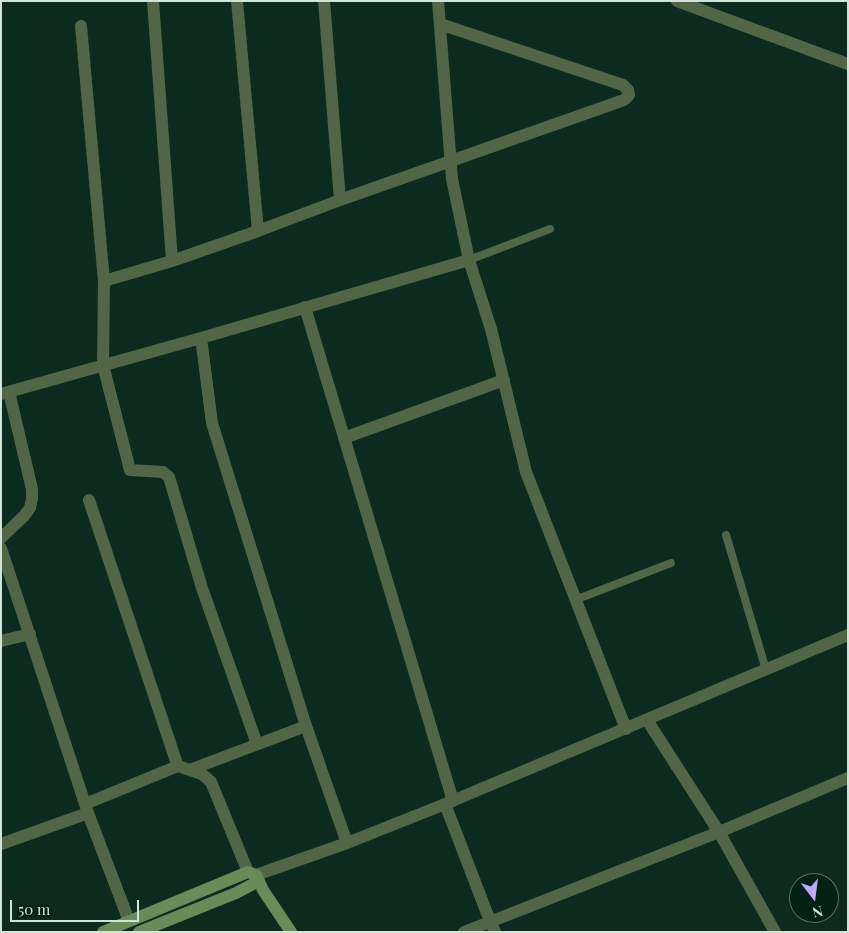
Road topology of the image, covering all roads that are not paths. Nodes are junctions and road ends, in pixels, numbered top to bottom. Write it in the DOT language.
graph roads {
  1 [pos="153,1"];
  2 [pos="237,1"];
  3 [pos="324,1"];
  4 [pos="438,1"];
  5 [pos="677,1"];
  6 [pos="702,5"];
  7 [pos="440,24"];
  8 [pos="81,26"];
  9 [pos="848,64"];
  10 [pos="451,161"];
  11 [pos="340,200"];
  12 [pos="550,229"];
  13 [pos="258,231"];
  14 [pos="469,260"];
  15 [pos="172,261"];
  16 [pos="104,282"];
  17 [pos="305,307"];
  18 [pos="201,338"];
  19 [pos="103,365"];
  20 [pos="504,380"];
  21 [pos="5,393"];
  22 [pos="344,438"];
  23 [pos="89,500"];
  24 [pos="726,535"];
  25 [pos="1,538"];
  26 [pos="1,548"];
  27 [pos="671,563"];
  28 [pos="575,600"];
  29 [pos="30,634"];
  30 [pos="848,635"];
  31 [pos="1,641"];
  32 [pos="766,670"];
  33 [pos="647,720"];
  34 [pos="306,726"];
  35 [pos="626,729"];
  36 [pos="257,744"];
  37 [pos="178,766"];
  38 [pos="192,770"];
  39 [pos="848,778"];
  40 [pos="449,802"];
  41 [pos="87,808"];
  42 [pos="719,832"];
  43 [pos="347,843"];
  44 [pos="1,844"];
  45 [pos="252,873"];
  46 [pos="129,921"];
  47 [pos="492,926"];
  48 [pos="103,932"];
  49 [pos="139,932"];
  50 [pos="291,932"];
  51 [pos="464,932"];
  52 [pos="775,932"];
  1 -- 15 [label="street"];
  2 -- 13 [label="street"];
  3 -- 11 [label="street"];
  4 -- 7 [label="street"];
  5 -- 6 [label="street"];
  6 -- 9 [label="street"];
  7 -- 10 [label="street"];
  7 -- 10 [label="street"];
  8 -- 16 [label="street"];
  10 -- 11 [label="street"];
  10 -- 14 [label="street"];
  11 -- 13 [label="street"];
  12 -- 14 [label="lane"];
  13 -- 15 [label="street"];
  14 -- 17 [label="street"];
  14 -- 20 [label="street"];
  15 -- 16 [label="street"];
  16 -- 19 [label="street"];
  17 -- 18 [label="street"];
  17 -- 22 [label="street"];
  18 -- 19 [label="street"];
  18 -- 34 [label="street"];
  19 -- 21 [label="street"];
  19 -- 36 [label="street"];
  20 -- 22 [label="street"];
  20 -- 28 [label="street"];
  21 -- 25 [label="street"];
  22 -- 40 [label="street"];
  23 -- 37 [label="street"];
  24 -- 32 [label="lane"];
  26 -- 29 [label="street"];
  27 -- 28 [label="lane"];
  28 -- 35 [label="street"];
  29 -- 31 [label="street"];
  29 -- 41 [label="street"];
  30 -- 32 [label="street"];
  32 -- 33 [label="street"];
  33 -- 35 [label="street"];
  33 -- 42 [label="street"];
  34 -- 36 [label="street"];
  34 -- 43 [label="street"];
  35 -- 40 [label="street"];
  36 -- 38 [label="street"];
  37 -- 38 [label="street"];
  37 -- 41 [label="street"];
  38 -- 45 [label="street"];
  39 -- 42 [label="street"];
  40 -- 43 [label="street"];
  40 -- 47 [label="street"];
  41 -- 44 [label="street"];
  41 -- 46 [label="street"];
  42 -- 47 [label="street"];
  42 -- 52 [label="street"];
  43 -- 45 [label="street"];
  45 -- 46 [label="main road"];
  45 -- 49 [label="main road"];
  45 -- 50 [label="main road"];
  46 -- 48 [label="main road"];
  47 -- 51 [label="street"];
}
